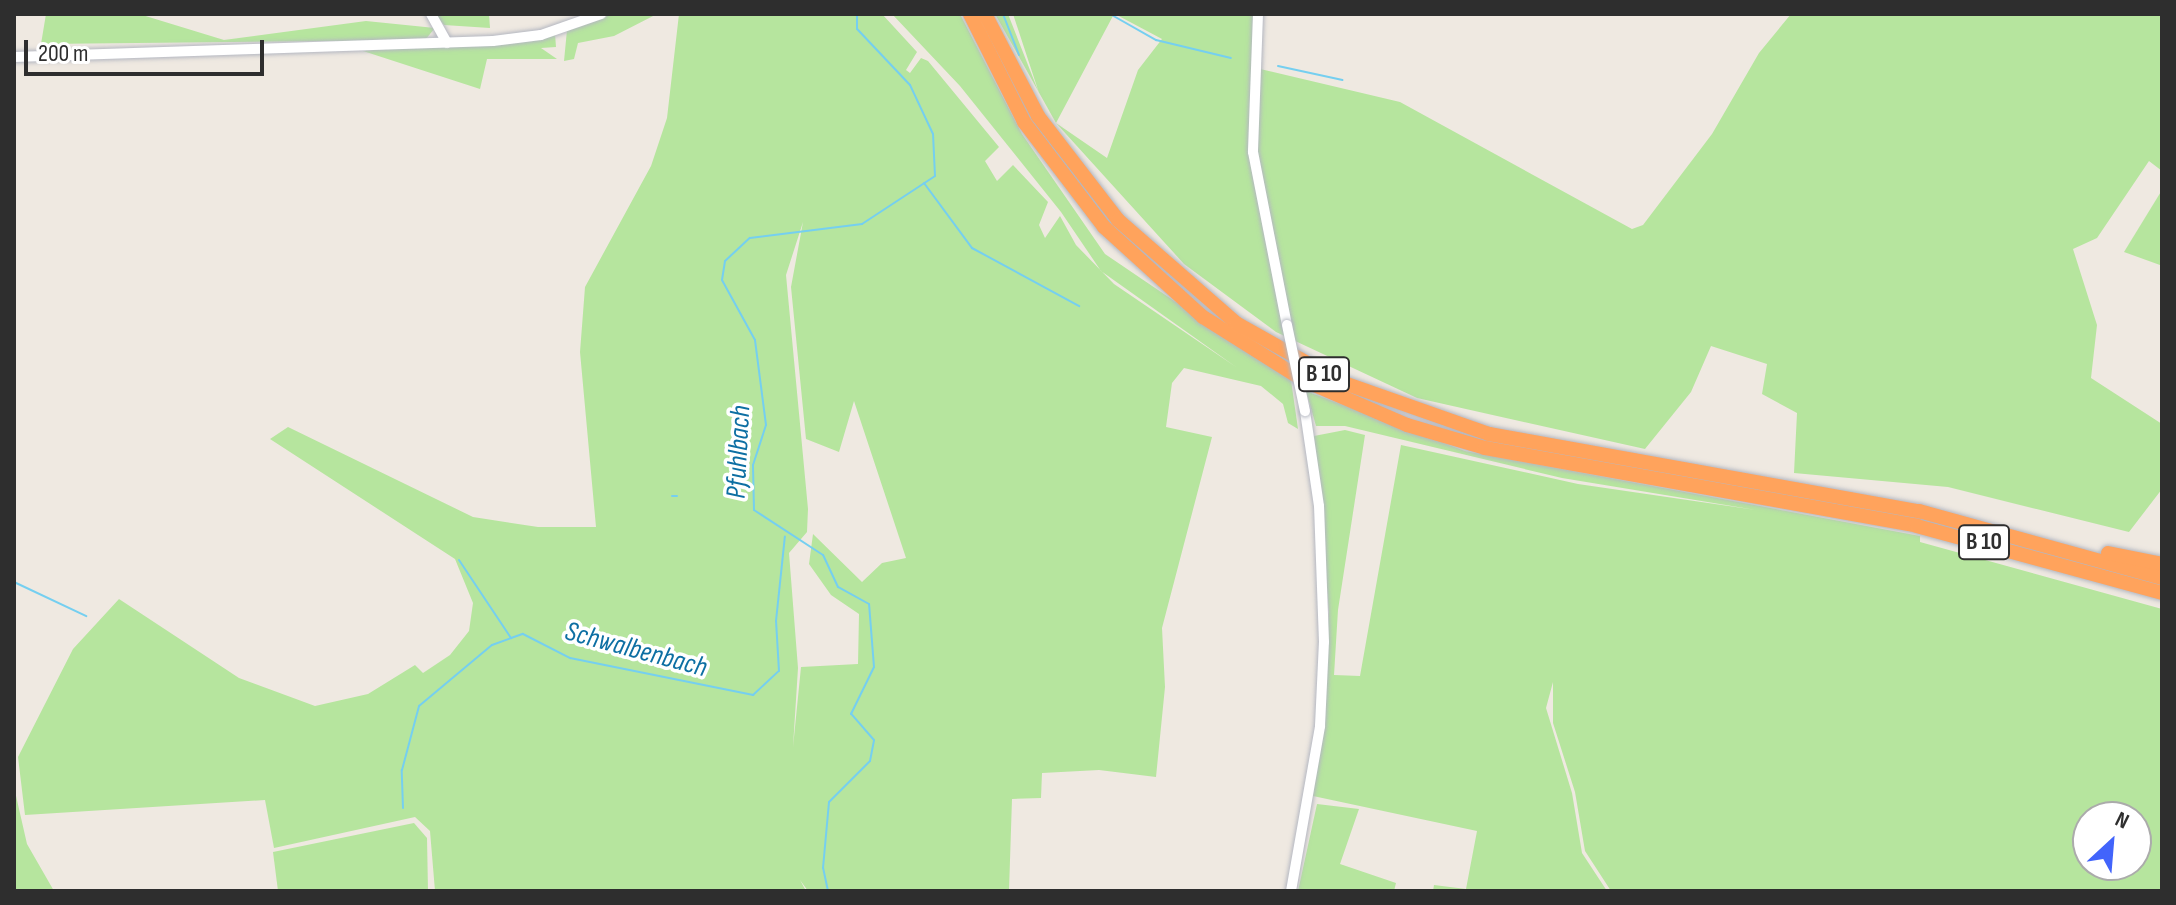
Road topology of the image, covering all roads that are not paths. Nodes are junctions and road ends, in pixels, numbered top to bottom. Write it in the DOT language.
graph roads {
  1 [pos="431,14"];
  2 [pos="601,14"];
  3 [pos="970,14"];
  4 [pos="985,14"];
  5 [pos="1258,14"];
  6 [pos="447,43"];
  7 [pos="14,57"];
  8 [pos="2078,552"];
  9 [pos="2162,564"];
  10 [pos="2162,578"];
  11 [pos="2162,593"];
  12 [pos="1291,891"];
  1 -- 6 [label="street"];
  2 -- 6 [label="street"];
  3 -- 11 [label="highway, B 10"];
  4 -- 8 [label="highway, B 10"];
  5 -- 12 [label="street, bridge"];
  6 -- 7 [label="street"];
  8 -- 9 [label="highway, B 10"];
  8 -- 10 [label="highway, B 10"];
}
